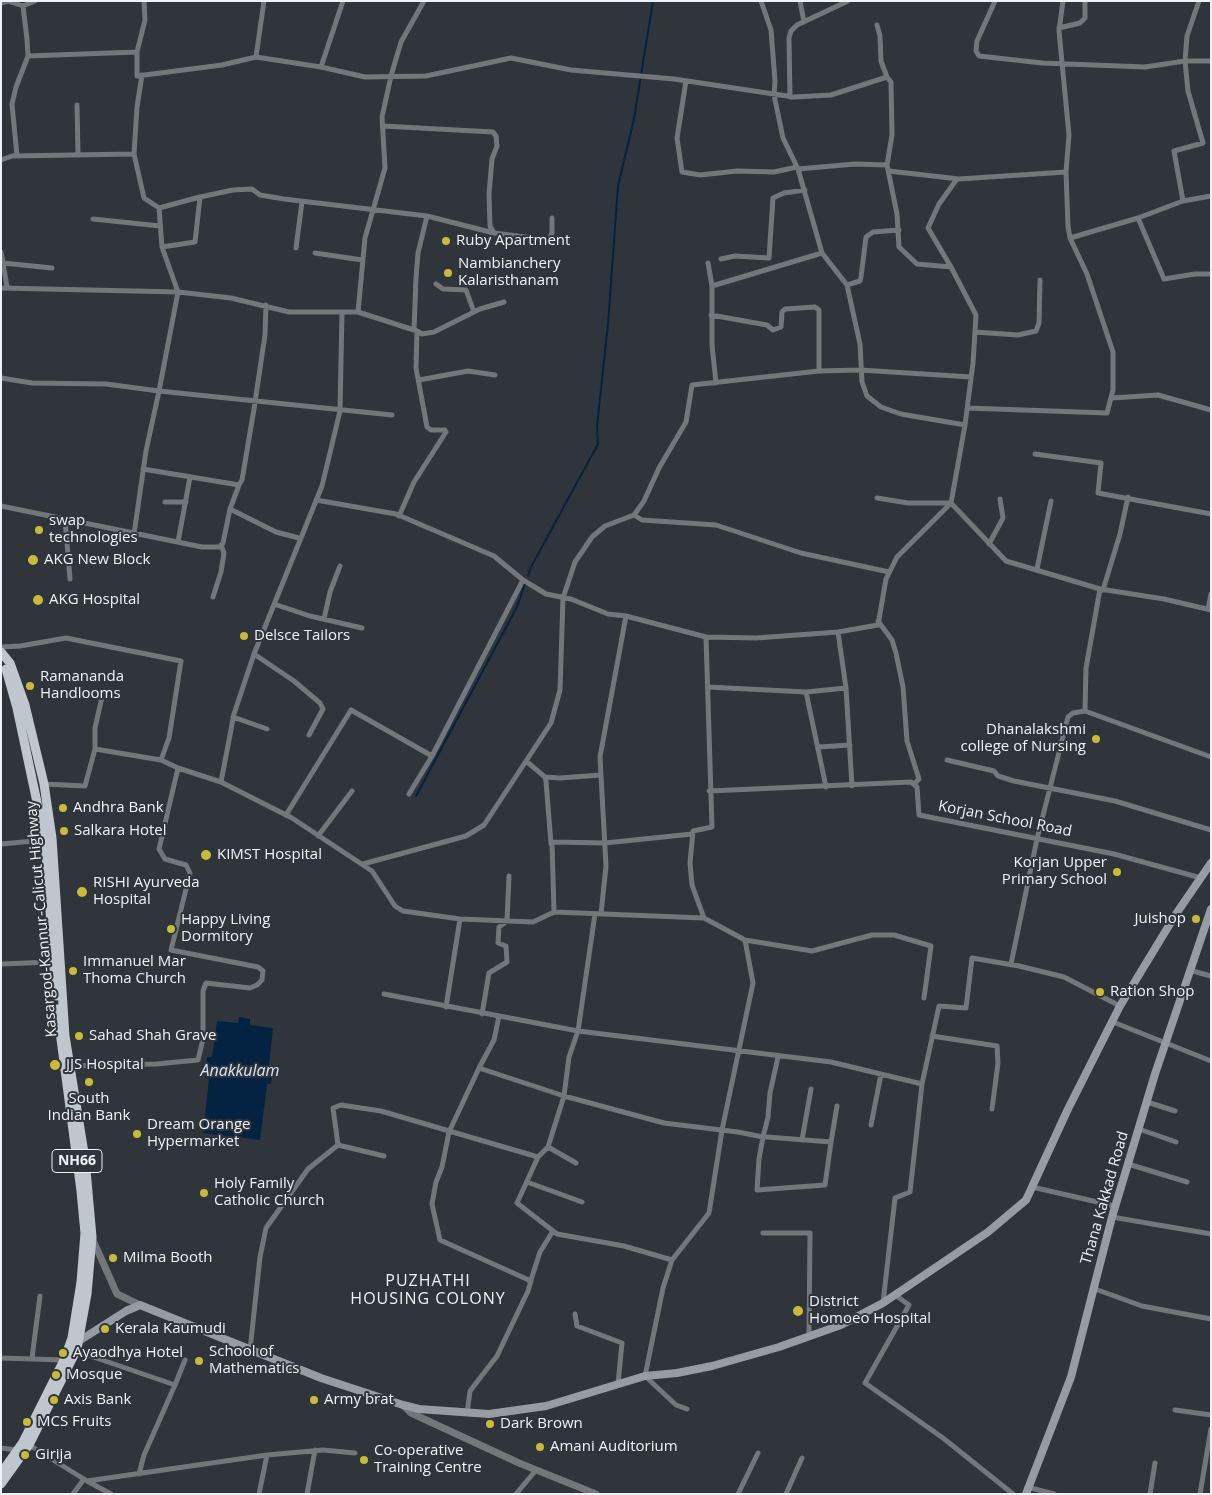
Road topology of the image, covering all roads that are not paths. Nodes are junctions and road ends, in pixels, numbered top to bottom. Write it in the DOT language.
graph roads {
  1 [pos="35,1"];
  2 [pos="144,1"];
  3 [pos="264,1"];
  4 [pos="343,1"];
  5 [pos="424,1"];
  6 [pos="761,1"];
  7 [pos="800,1"];
  8 [pos="848,1"];
  9 [pos="995,1"];
  10 [pos="1063,1"];
  11 [pos="1085,1"];
  12 [pos="1199,1"];
  13 [pos="1,3"];
  14 [pos="23,6"];
  15 [pos="804,22"];
  16 [pos="877,25"];
  17 [pos="1059,28"];
  18 [pos="137,52"];
  19 [pos="28,56"];
  20 [pos="256,57"];
  21 [pos="1185,61"];
  22 [pos="1211,62"];
  23 [pos="1060,64"];
  24 [pos="321,67"];
  25 [pos="142,75"];
  26 [pos="391,76"];
  27 [pos="887,78"];
  28 [pos="686,81"];
  29 [pos="774,95"];
  30 [pos="790,97"];
  31 [pos="78,105"];
  32 [pos="383,126"];
  33 [pos="78,154"];
  34 [pos="134,154"];
  35 [pos="16,156"];
  36 [pos="1,160"];
  37 [pos="798,168"];
  38 [pos="888,168"];
  39 [pos="1066,172"];
  40 [pos="957,179"];
  41 [pos="805,190"];
  42 [pos="1211,196"];
  43 [pos="200,197"];
  44 [pos="1183,201"];
  45 [pos="302,202"];
  46 [pos="159,208"];
  47 [pos="372,210"];
  48 [pos="427,216"];
  49 [pos="552,218"];
  50 [pos="1138,218"];
  51 [pos="93,220"];
  52 [pos="160,226"];
  53 [pos="899,230"];
  54 [pos="494,233"];
  55 [pos="1070,238"];
  56 [pos="162,248"];
  57 [pos="296,248"];
  58 [pos="1,252"];
  59 [pos="822,253"];
  60 [pos="315,254"];
  61 [pos="721,258"];
  62 [pos="362,260"];
  63 [pos="4,263"];
  64 [pos="708,263"];
  65 [pos="951,267"];
  66 [pos="52,268"];
  67 [pos="1211,274"];
  68 [pos="1040,280"];
  69 [pos="436,284"];
  70 [pos="847,285"];
  71 [pos="712,286"];
  72 [pos="4,287"];
  73 [pos="178,292"];
  74 [pos="504,302"];
  75 [pos="266,305"];
  76 [pos="342,312"];
  77 [pos="358,312"];
  78 [pos="474,312"];
  79 [pos="711,315"];
  80 [pos="415,330"];
  81 [pos="975,332"];
  82 [pos="860,370"];
  83 [pos="819,371"];
  84 [pos="495,375"];
  85 [pos="971,377"];
  86 [pos="1,378"];
  87 [pos="419,380"];
  88 [pos="716,383"];
  89 [pos="159,391"];
  90 [pos="1112,398"];
  91 [pos="255,401"];
  92 [pos="967,408"];
  93 [pos="340,410"];
  94 [pos="1211,410"];
  95 [pos="392,415"];
  96 [pos="964,425"];
  97 [pos="1035,454"];
  98 [pos="143,468"];
  99 [pos="190,477"];
  100 [pos="239,485"];
  101 [pos="1128,497"];
  102 [pos="877,498"];
  103 [pos="1000,499"];
  104 [pos="316,500"];
  105 [pos="1052,501"];
  106 [pos="165,502"];
  107 [pos="186,502"];
  108 [pos="951,503"];
  109 [pos="1,506"];
  110 [pos="230,510"];
  111 [pos="1211,514"];
  112 [pos="634,515"];
  113 [pos="399,516"];
  114 [pos="66,519"];
  115 [pos="134,534"];
  116 [pos="299,538"];
  117 [pos="178,542"];
  118 [pos="989,544"];
  119 [pos="222,545"];
  120 [pos="340,566"];
  121 [pos="1037,569"];
  122 [pos="890,572"];
  123 [pos="70,579"];
  124 [pos="523,580"];
  125 [pos="1102,590"];
  126 [pos="1211,594"];
  127 [pos="213,597"];
  128 [pos="563,598"];
  129 [pos="274,604"];
  130 [pos="1210,610"];
  131 [pos="626,616"];
  132 [pos="324,619"];
  133 [pos="878,621"];
  134 [pos="362,628"];
  135 [pos="838,632"];
  136 [pos="706,637"];
  137 [pos="1,647"];
  138 [pos="254,654"];
  139 [pos="5,659"];
  140 [pos="708,687"];
  141 [pos="846,688"];
  142 [pos="806,692"];
  143 [pos="102,696"];
  144 [pos="1085,711"];
  145 [pos="233,717"];
  146 [pos="267,729"];
  147 [pos="309,735"];
  148 [pos="850,745"];
  149 [pos="819,747"];
  150 [pos="95,748"];
  151 [pos="31,753"];
  152 [pos="432,756"];
  153 [pos="1211,757"];
  154 [pos="161,760"];
  155 [pos="947,760"];
  156 [pos="526,761"];
  157 [pos="178,768"];
  158 [pos="601,775"];
  159 [pos="544,777"];
  160 [pos="222,782"];
  161 [pos="915,783"];
  162 [pos="44,784"];
  163 [pos="852,786"];
  164 [pos="826,787"];
  165 [pos="1049,789"];
  166 [pos="352,791"];
  167 [pos="709,792"];
  168 [pos="409,794"];
  169 [pos="286,815"];
  170 [pos="1211,830"];
  171 [pos="692,834"];
  172 [pos="318,836"];
  173 [pos="1037,838"];
  174 [pos="45,840"];
  175 [pos="605,843"];
  176 [pos="1,844"];
  177 [pos="552,845"];
  178 [pos="1211,863"];
  179 [pos="363,864"];
  180 [pos="509,876"];
  181 [pos="1201,878"];
  182 [pos="1211,909"];
  183 [pos="554,912"];
  184 [pos="598,914"];
  185 [pos="704,918"];
  186 [pos="460,919"];
  187 [pos="507,921"];
  188 [pos="745,940"];
  189 [pos="52,962"];
  190 [pos="1,964"];
  191 [pos="1011,964"];
  192 [pos="1189,970"];
  193 [pos="1211,976"];
  194 [pos="384,994"];
  195 [pos="924,998"];
  196 [pos="1120,1006"];
  197 [pos="446,1007"];
  198 [pos="482,1014"];
  199 [pos="499,1016"];
  200 [pos="1113,1022"];
  201 [pos="578,1031"];
  202 [pos="932,1036"];
  203 [pos="1166,1042"];
  204 [pos="738,1052"];
  205 [pos="778,1057"];
  206 [pos="1211,1061"];
  207 [pos="70,1066"];
  208 [pos="479,1068"];
  209 [pos="881,1074"];
  210 [pos="922,1084"];
  211 [pos="811,1089"];
  212 [pos="564,1096"];
  213 [pos="1147,1102"];
  214 [pos="837,1106"];
  215 [pos="992,1109"];
  216 [pos="1175,1111"];
  217 [pos="871,1125"];
  218 [pos="1139,1129"];
  219 [pos="722,1130"];
  220 [pos="448,1132"];
  221 [pos="763,1137"];
  222 [pos="802,1140"];
  223 [pos="831,1142"];
  224 [pos="1176,1142"];
  225 [pos="338,1145"];
  226 [pos="548,1147"];
  227 [pos="384,1156"];
  228 [pos="538,1157"];
  229 [pos="576,1163"];
  230 [pos="1128,1164"];
  231 [pos="527,1182"];
  232 [pos="1187,1182"];
  233 [pos="1032,1187"];
  234 [pos="582,1202"];
  235 [pos="1115,1206"];
  236 [pos="1112,1217"];
  237 [pos="552,1231"];
  238 [pos="763,1233"];
  239 [pos="1211,1234"];
  240 [pos="92,1237"];
  241 [pos="672,1260"];
  242 [pos="530,1282"];
  243 [pos="1095,1289"];
  244 [pos="895,1295"];
  245 [pos="40,1296"];
  246 [pos="883,1303"];
  247 [pos="140,1305"];
  248 [pos="575,1314"];
  249 [pos="1211,1318"];
  250 [pos="809,1337"];
  251 [pos="79,1341"];
  252 [pos="72,1350"];
  253 [pos="250,1350"];
  254 [pos="1,1358"];
  255 [pos="32,1358"];
  256 [pos="64,1360"];
  257 [pos="185,1360"];
  258 [pos="645,1376"];
  259 [pos="175,1384"];
  260 [pos="618,1384"];
  261 [pos="403,1404"];
  262 [pos="687,1409"];
  263 [pos="1176,1410"];
  264 [pos="467,1414"];
  265 [pos="1211,1415"];
  266 [pos="1211,1429"];
  267 [pos="29,1445"];
  268 [pos="1,1448"];
  269 [pos="17,1450"];
  270 [pos="315,1450"];
  271 [pos="355,1453"];
  272 [pos="758,1453"];
  273 [pos="267,1455"];
  274 [pos="802,1458"];
  275 [pos="1155,1464"];
  276 [pos="536,1470"];
  277 [pos="1,1473"];
  278 [pos="139,1474"];
  279 [pos="86,1480"];
  280 [pos="1,1484"];
  281 [pos="1026,1490"];
  282 [pos="73,1494"];
  283 [pos="111,1494"];
  284 [pos="259,1494"];
  285 [pos="307,1494"];
  286 [pos="516,1494"];
  287 [pos="596,1494"];
  288 [pos="738,1494"];
  289 [pos="786,1494"];
  290 [pos="1013,1494"];
  291 [pos="1054,1494"];
  292 [pos="1150,1494"];
  293 [pos="1200,1494"];
  1 -- 14 [label="street"];
  2 -- 18 [label="street"];
  3 -- 20 [label="street"];
  4 -- 24 [label="street"];
  5 -- 26 [label="street"];
  6 -- 29 [label="street"];
  7 -- 15 [label="street"];
  8 -- 15 [label="street"];
  9 -- 23 [label="street"];
  10 -- 17 [label="street"];
  11 -- 17 [label="street"];
  12 -- 21 [label="street"];
  13 -- 14 [label="street"];
  14 -- 19 [label="street"];
  15 -- 30 [label="street"];
  16 -- 27 [label="street"];
  17 -- 23 [label="street"];
  18 -- 19 [label="street"];
  18 -- 25 [label="street"];
  19 -- 35 [label="street"];
  20 -- 24 [label="street"];
  20 -- 25 [label="street"];
  21 -- 22 [label="street"];
  21 -- 23 [label="street"];
  21 -- 44 [label="street"];
  23 -- 39 [label="street"];
  24 -- 26 [label="street"];
  25 -- 34 [label="street"];
  26 -- 28 [label="street"];
  26 -- 32 [label="street"];
  27 -- 30 [label="street"];
  27 -- 38 [label="street"];
  28 -- 29 [label="street"];
  28 -- 37 [label="street"];
  29 -- 30 [label="street"];
  29 -- 37 [label="street"];
  31 -- 33 [label="street"];
  32 -- 47 [label="street"];
  32 -- 54 [label="street"];
  33 -- 34 [label="street"];
  33 -- 35 [label="street"];
  34 -- 46 [label="street"];
  35 -- 36 [label="street"];
  37 -- 38 [label="street"];
  37 -- 41 [label="street"];
  38 -- 40 [label="street"];
  38 -- 53 [label="street"];
  39 -- 40 [label="street"];
  39 -- 55 [label="street"];
  40 -- 65 [label="street"];
  41 -- 59 [label="street"];
  41 -- 61 [label="street"];
  42 -- 44 [label="street"];
  43 -- 45 [label="street"];
  43 -- 46 [label="street"];
  43 -- 56 [label="street"];
  44 -- 50 [label="street"];
  45 -- 47 [label="street"];
  45 -- 57 [label="street"];
  46 -- 52 [label="street"];
  47 -- 48 [label="street"];
  47 -- 62 [label="street"];
  48 -- 54 [label="street"];
  48 -- 80 [label="street"];
  49 -- 54 [label="street"];
  50 -- 55 [label="street"];
  50 -- 67 [label="street"];
  51 -- 52 [label="street"];
  52 -- 56 [label="street"];
  53 -- 65 [label="street"];
  53 -- 70 [label="street"];
  55 -- 90 [label="street"];
  56 -- 73 [label="street"];
  58 -- 63 [label="street"];
  59 -- 70 [label="street"];
  59 -- 71 [label="street"];
  60 -- 62 [label="street"];
  62 -- 77 [label="street"];
  63 -- 66 [label="street"];
  63 -- 72 [label="street"];
  64 -- 71 [label="street"];
  65 -- 81 [label="street"];
  68 -- 81 [label="street"];
  69 -- 78 [label="street"];
  70 -- 82 [label="street"];
  71 -- 79 [label="street"];
  72 -- 73 [label="street"];
  73 -- 75 [label="street"];
  73 -- 89 [label="street"];
  74 -- 78 [label="street"];
  75 -- 76 [label="street"];
  75 -- 91 [label="street"];
  76 -- 77 [label="street"];
  76 -- 93 [label="street"];
  77 -- 80 [label="street"];
  78 -- 80 [label="street"];
  79 -- 83 [label="street"];
  79 -- 88 [label="street"];
  80 -- 87 [label="street"];
  81 -- 85 [label="street"];
  82 -- 83 [label="street"];
  82 -- 85 [label="street"];
  82 -- 96 [label="street"];
  83 -- 88 [label="street"];
  84 -- 87 [label="street"];
  85 -- 92 [label="street"];
  86 -- 89 [label="street"];
  87 -- 113 [label="street"];
  88 -- 112 [label="street"];
  89 -- 91 [label="street"];
  89 -- 98 [label="street"];
  90 -- 92 [label="street"];
  90 -- 94 [label="street"];
  91 -- 93 [label="street"];
  91 -- 100 [label="street"];
  92 -- 96 [label="street"];
  93 -- 95 [label="street"];
  93 -- 104 [label="street"];
  96 -- 108 [label="street"];
  97 -- 101 [label="street"];
  98 -- 99 [label="street"];
  98 -- 115 [label="street"];
  99 -- 100 [label="street"];
  99 -- 107 [label="street"];
  100 -- 110 [label="street"];
  101 -- 111 [label="street"];
  101 -- 125 [label="street"];
  102 -- 108 [label="street"];
  103 -- 118 [label="street"];
  104 -- 113 [label="street"];
  104 -- 116 [label="street"];
  105 -- 121 [label="street"];
  106 -- 107 [label="street"];
  107 -- 117 [label="street"];
  108 -- 118 [label="street"];
  108 -- 122 [label="street"];
  109 -- 114 [label="street"];
  110 -- 116 [label="street"];
  110 -- 119 [label="street"];
  112 -- 122 [label="street"];
  112 -- 128 [label="street"];
  113 -- 124 [label="street"];
  114 -- 115 [label="street"];
  114 -- 123 [label="street"];
  115 -- 117 [label="street"];
  116 -- 129 [label="street"];
  117 -- 119 [label="street"];
  118 -- 121 [label="street"];
  119 -- 127 [label="street"];
  120 -- 132 [label="street"];
  121 -- 125 [label="street"];
  122 -- 133 [label="street"];
  124 -- 128 [label="street"];
  124 -- 152 [label="street"];
  125 -- 130 [label="street"];
  125 -- 144 [label="street"];
  126 -- 130 [label="street"];
  128 -- 131 [label="street"];
  128 -- 156 [label="street"];
  129 -- 132 [label="street"];
  129 -- 138 [label="street"];
  131 -- 136 [label="street"];
  131 -- 158 [label="street"];
  132 -- 134 [label="street"];
  133 -- 135 [label="street"];
  133 -- 161 [label="street"];
  135 -- 136 [label="street"];
  135 -- 141 [label="street"];
  136 -- 140 [label="street"];
  137 -- 154 [label="street"];
  138 -- 145 [label="street"];
  138 -- 147 [label="street"];
  139 -- 151 [label="highway, Kasargod-Kannur-Calicut Highway / NH66"];
  140 -- 142 [label="street"];
  140 -- 167 [label="street"];
  141 -- 142 [label="street"];
  141 -- 148 [label="street"];
  142 -- 149 [label="street"];
  143 -- 150 [label="street"];
  144 -- 153 [label="street"];
  144 -- 165 [label="street"];
  145 -- 146 [label="street"];
  145 -- 160 [label="street"];
  148 -- 149 [label="street"];
  148 -- 163 [label="street"];
  149 -- 164 [label="street"];
  150 -- 154 [label="street"];
  150 -- 162 [label="street"];
  151 -- 162 [label="highway, Kasargod-Kannur-Calicut Highway / NH66"];
  151 -- 174 [label="highway, Kasargod-Kannur-Calicut Highway / NH66"];
  152 -- 168 [label="street"];
  152 -- 169 [label="street"];
  154 -- 157 [label="street"];
  155 -- 165 [label="street"];
  156 -- 159 [label="street"];
  156 -- 179 [label="street"];
  157 -- 160 [label="street"];
  157 -- 207 [label="street"];
  158 -- 159 [label="street"];
  158 -- 175 [label="street"];
  159 -- 177 [label="street"];
  160 -- 169 [label="street"];
  162 -- 207 [label="highway, Kasargod-Kannur-Calicut Highway / NH66"];
  163 -- 164 [label="street, Korjan School Road"];
  163 -- 173 [label="street, Korjan School Road"];
  164 -- 167 [label="street, Korjan School Road"];
  165 -- 170 [label="street"];
  165 -- 173 [label="street"];
  166 -- 172 [label="street"];
  167 -- 171 [label="street"];
  169 -- 172 [label="street"];
  171 -- 175 [label="street"];
  171 -- 185 [label="street"];
  172 -- 179 [label="street"];
  173 -- 181 [label="street, Korjan School Road"];
  173 -- 191 [label="street"];
  174 -- 176 [label="street"];
  174 -- 189 [label="highway, Kasargod-Kannur-Calicut Highway / NH66"];
  175 -- 177 [label="street"];
  175 -- 184 [label="street"];
  177 -- 183 [label="street"];
  178 -- 181 [label="main road"];
  179 -- 186 [label="street"];
  180 -- 187 [label="street"];
  181 -- 196 [label="main road"];
  182 -- 192 [label="main road, Thana Kakkad Road"];
  183 -- 184 [label="street"];
  183 -- 187 [label="street"];
  184 -- 185 [label="street"];
  184 -- 201 [label="street"];
  185 -- 188 [label="street"];
  186 -- 187 [label="street"];
  186 -- 197 [label="street"];
  187 -- 198 [label="street"];
  188 -- 195 [label="street"];
  188 -- 204 [label="street"];
  189 -- 190 [label="street"];
  189 -- 252 [label="highway, Kasargod-Kannur-Calicut Highway / NH66"];
  191 -- 196 [label="street"];
  191 -- 202 [label="street"];
  192 -- 193 [label="street"];
  192 -- 203 [label="main road, Thana Kakkad Road"];
  194 -- 197 [label="street"];
  196 -- 200 [label="main road"];
  197 -- 198 [label="street"];
  198 -- 199 [label="street"];
  199 -- 201 [label="street"];
  199 -- 208 [label="street"];
  200 -- 203 [label="street"];
  200 -- 233 [label="main road"];
  201 -- 204 [label="street"];
  201 -- 212 [label="street"];
  202 -- 210 [label="street"];
  202 -- 215 [label="street"];
  203 -- 206 [label="street"];
  203 -- 213 [label="main road, Thana Kakkad Road"];
  204 -- 205 [label="street"];
  204 -- 219 [label="street"];
  205 -- 209 [label="street"];
  205 -- 221 [label="street"];
  207 -- 240 [label="highway, Kasargod-Kannur-Calicut Highway / NH66"];
  208 -- 212 [label="street"];
  208 -- 220 [label="street"];
  209 -- 210 [label="street"];
  209 -- 217 [label="street"];
  210 -- 246 [label="street"];
  211 -- 222 [label="street"];
  212 -- 219 [label="street"];
  212 -- 226 [label="street"];
  213 -- 216 [label="street"];
  213 -- 218 [label="main road, Thana Kakkad Road"];
  214 -- 223 [label="street"];
  218 -- 224 [label="street"];
  218 -- 230 [label="main road, Thana Kakkad Road"];
  219 -- 221 [label="street"];
  219 -- 241 [label="street"];
  220 -- 225 [label="street"];
  220 -- 228 [label="street"];
  220 -- 242 [label="street"];
  221 -- 222 [label="street"];
  221 -- 223 [label="street"];
  222 -- 223 [label="street"];
  225 -- 227 [label="street"];
  225 -- 253 [label="street"];
  226 -- 228 [label="street"];
  226 -- 229 [label="street"];
  228 -- 231 [label="street"];
  230 -- 232 [label="street"];
  230 -- 235 [label="main road, Thana Kakkad Road"];
  231 -- 234 [label="street"];
  231 -- 237 [label="street"];
  233 -- 235 [label="street"];
  233 -- 244 [label="main road"];
  235 -- 236 [label="main road, Thana Kakkad Road"];
  236 -- 239 [label="street"];
  236 -- 243 [label="main road, Thana Kakkad Road"];
  237 -- 241 [label="street"];
  237 -- 242 [label="street"];
  238 -- 250 [label="street"];
  240 -- 247 [label="street"];
  240 -- 251 [label="highway, Kasargod-Kannur-Calicut Highway / NH66"];
  241 -- 258 [label="street"];
  242 -- 264 [label="street"];
  243 -- 249 [label="street"];
  243 -- 281 [label="main road, Thana Kakkad Road"];
  244 -- 246 [label="main road"];
  244 -- 290 [label="street"];
  245 -- 255 [label="street"];
  246 -- 250 [label="main road"];
  247 -- 251 [label="main road"];
  247 -- 253 [label="main road"];
  248 -- 260 [label="street"];
  250 -- 258 [label="main road"];
  251 -- 252 [label="highway, Kasargod-Kannur-Calicut Highway / NH66"];
  252 -- 256 [label="highway, Kasargod-Kannur-Calicut Highway / NH66"];
  252 -- 259 [label="street"];
  252 -- 267 [label="highway, Kasargod-Kannur-Calicut Highway / NH66"];
  253 -- 261 [label="main road"];
  254 -- 255 [label="street"];
  255 -- 256 [label="street"];
  256 -- 269 [label="highway, Kasargod-Kannur-Calicut Highway / NH66"];
  257 -- 259 [label="street"];
  258 -- 260 [label="main road"];
  258 -- 262 [label="street"];
  259 -- 278 [label="street"];
  260 -- 264 [label="main road"];
  261 -- 264 [label="main road"];
  261 -- 276 [label="street"];
  263 -- 265 [label="street"];
  266 -- 293 [label="street"];
  267 -- 279 [label="street"];
  267 -- 280 [label="highway, Kasargod-Kannur-Calicut Highway / NH66"];
  268 -- 269 [label="street"];
  269 -- 277 [label="highway, Kasargod-Kannur-Calicut Highway / NH66"];
  270 -- 271 [label="street"];
  270 -- 273 [label="street"];
  270 -- 285 [label="street"];
  272 -- 288 [label="street"];
  273 -- 278 [label="street"];
  273 -- 284 [label="street"];
  274 -- 289 [label="street"];
  275 -- 292 [label="street"];
  276 -- 286 [label="street"];
  276 -- 287 [label="street"];
  278 -- 279 [label="street"];
  279 -- 282 [label="street"];
  279 -- 283 [label="street"];
  281 -- 291 [label="street"];
}
